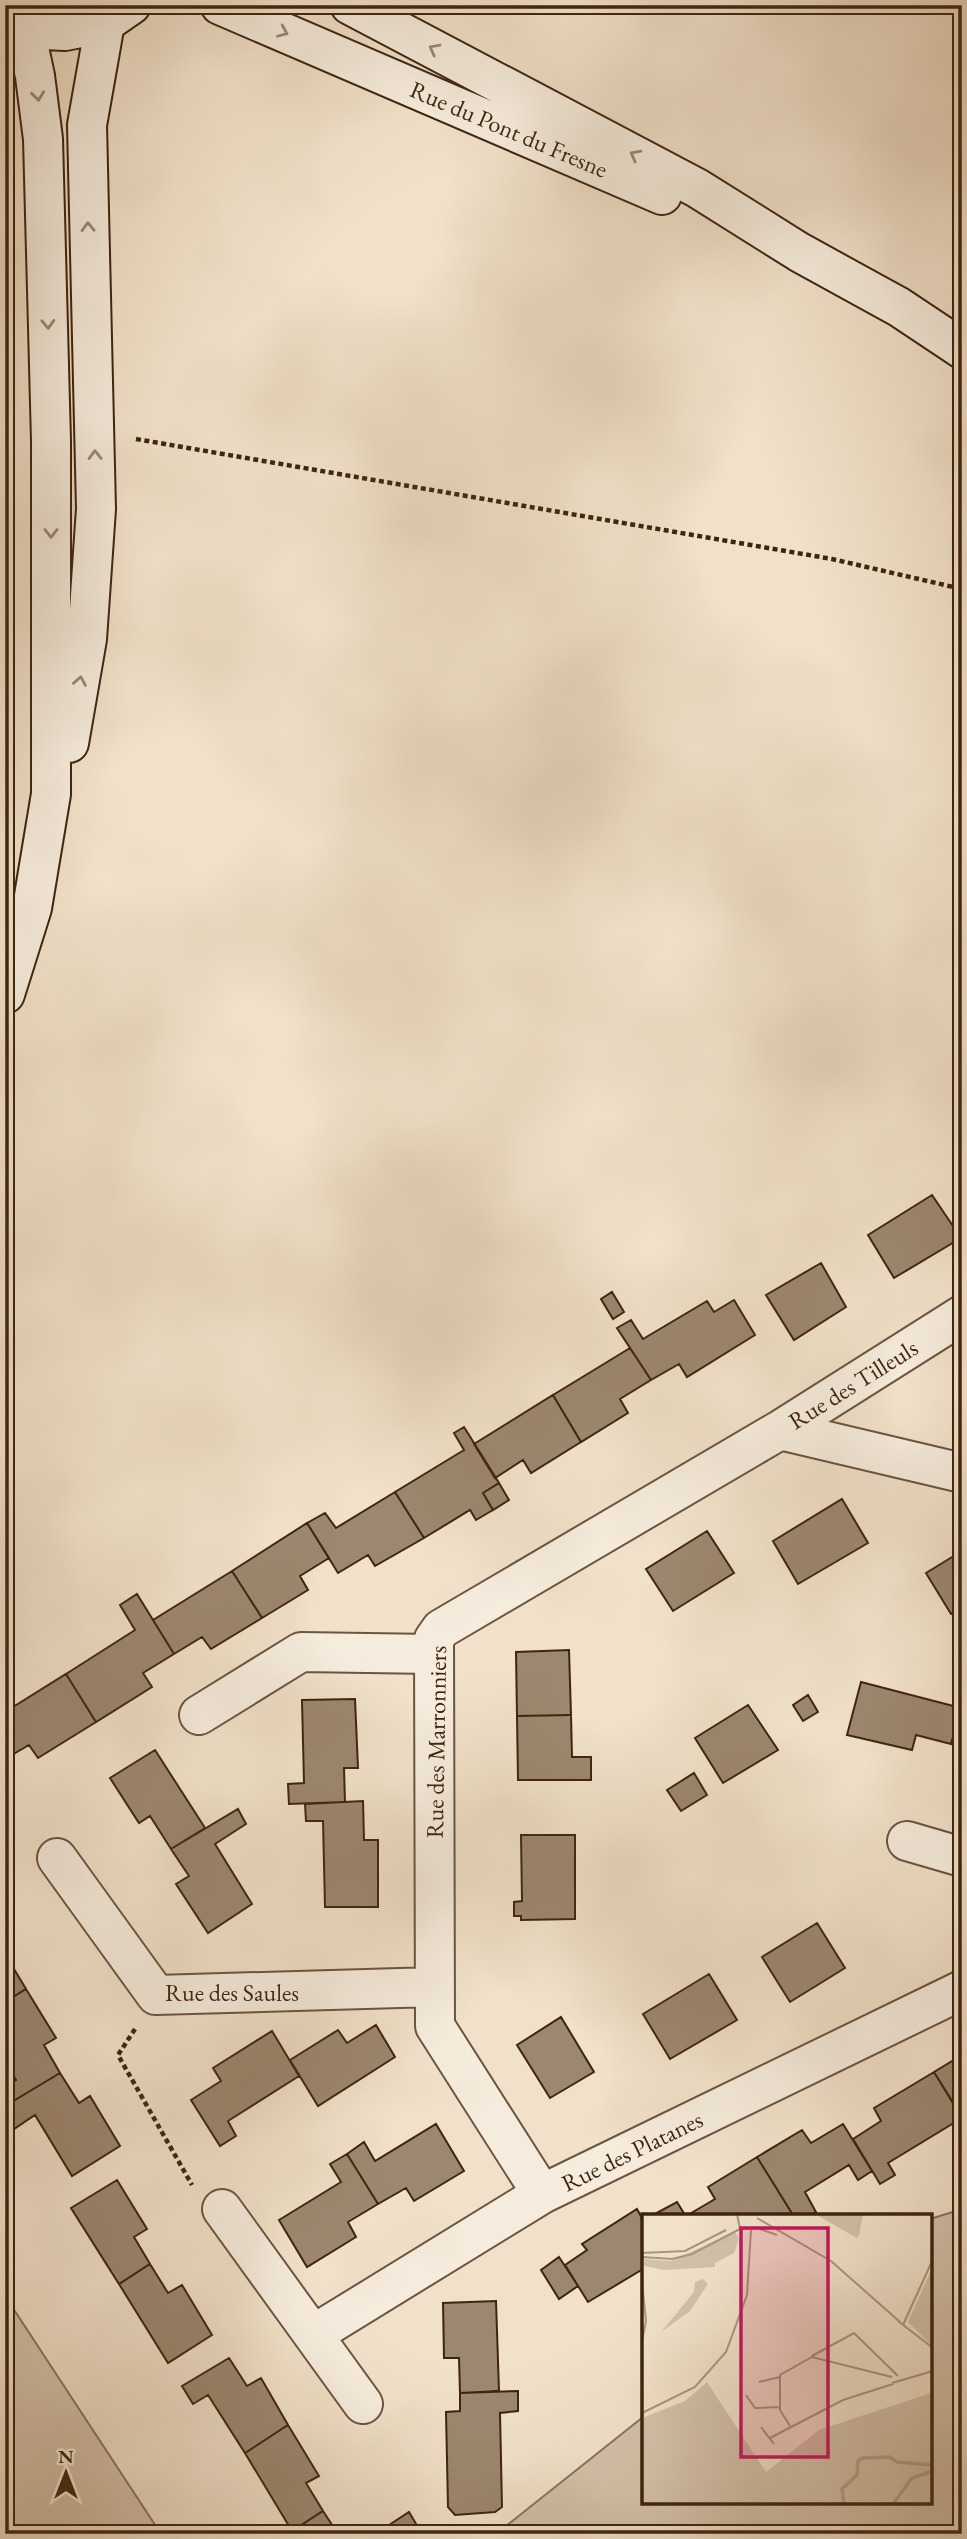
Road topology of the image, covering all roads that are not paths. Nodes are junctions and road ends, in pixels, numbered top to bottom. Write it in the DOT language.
graph roads {
  1 [pos="220,5"];
  2 [pos="350,5"];
  3 [pos="118,14"];
  4 [pos="15,25"];
  5 [pos="799,252"];
  6 [pos="962,349"];
  7 [pos="51,794"];
  8 [pos="5,995"];
  9 [pos="962,1315"];
  10 [pos="780,1430"];
  11 [pos="962,1473"];
  12 [pos="433,1654"];
  13 [pos="199,1715"];
  14 [pos="907,1841"];
  15 [pos="962,1857"];
  16 [pos="57,1858"];
  17 [pos="435,1987"];
  18 [pos="962,1990"];
  19 [pos="542,2194"];
  20 [pos="222,2209"];
  21 [pos="314,2334"];
  22 [pos="363,2403"];
  1 -- 5 [label="main road, Rue du Pont du Fresne, one-way"];
  5 -- 2 [label="main road, Rue du Pont du Fresne, one-way"];
  3 -- 4 [label="main road"];
  7 -- 3 [label="main road, one-way"];
  4 -- 7 [label="main road, one-way"];
  5 -- 6 [label="main road, Rue du Pont du Fresne"];
  7 -- 8 [label="main road"];
  9 -- 10 [label="main road, Rue des Tilleuls"];
  10 -- 11 [label="main road"];
  10 -- 12 [label="main road, Rue des Marronniers"];
  12 -- 13 [label="main road"];
  12 -- 17 [label="main road, Rue des Marronniers"];
  14 -- 15 [label="main road"];
  16 -- 17 [label="main road, Rue des Saules"];
  17 -- 19 [label="main road, Rue des Marronniers"];
  18 -- 19 [label="main road, Rue des Platanes"];
  19 -- 21 [label="main road, Rue des Platanes"];
  20 -- 21 [label="main road"];
  21 -- 22 [label="main road"];
}
